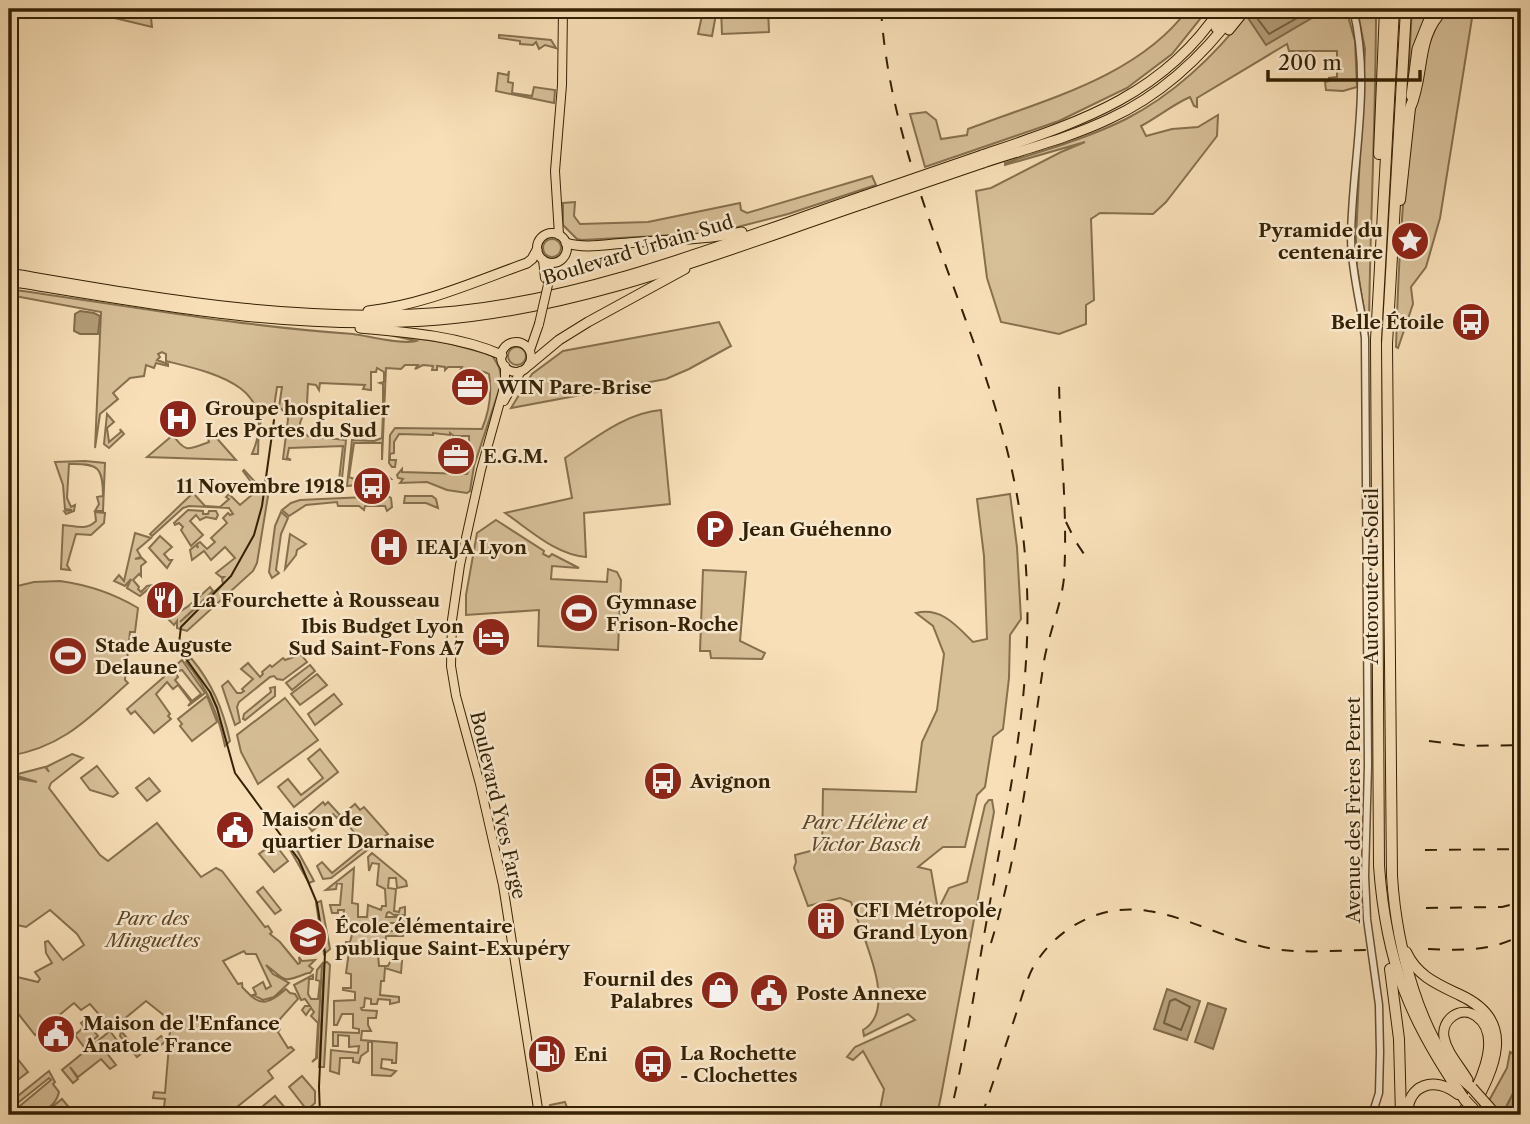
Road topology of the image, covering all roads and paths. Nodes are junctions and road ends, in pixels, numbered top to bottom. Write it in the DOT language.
graph roads {
  1 [pos="563,9"];
  2 [pos="1219,9"];
  3 [pos="1229,9"];
  4 [pos="1237,9"];
  5 [pos="1246,9"];
  6 [pos="1353,9"];
  7 [pos="1382,9"];
  8 [pos="1394,9"];
  9 [pos="1406,9"];
  10 [pos="1433,9"];
  11 [pos="1444,9"];
  12 [pos="1410,108"];
  13 [pos="1051,140"];
  14 [pos="982,159"];
  15 [pos="555,187"];
  16 [pos="865,199"];
  17 [pos="1392,231"];
  18 [pos="755,232"];
  19 [pos="548,234"];
  20 [pos="1380,234"];
  21 [pos="559,235"];
  22 [pos="566,243"];
  23 [pos="537,250"];
  24 [pos="708,257"];
  25 [pos="543,260"];
  26 [pos="555,263"];
  27 [pos="9,274"];
  28 [pos="547,277"];
  29 [pos="9,281"];
  30 [pos="325,315"];
  31 [pos="315,323"];
  32 [pos="536,325"];
  33 [pos="517,342"];
  34 [pos="530,350"];
  35 [pos="502,355"];
  36 [pos="505,366"];
  37 [pos="525,368"];
  38 [pos="496,416"];
  39 [pos="1379,866"];
  40 [pos="1395,914"];
  41 [pos="1472,1088"];
  42 [pos="1465,1100"];
  43 [pos="1374,1113"];
  44 [pos="538,1115"];
  45 [pos="1401,1115"];
  46 [pos="1407,1115"];
  47 [pos="1461,1115"];
  48 [pos="1469,1115"];
  49 [pos="1479,1115"];
  50 [pos="1496,1115"];
  1 -- 15 [label="main road"];
  2 -- 14 [label="highway, Boulevard Urbain Sud"];
  3 -- 13 [label="highway"];
  4 -- 13 [label="highway"];
  5 -- 13 [label="highway"];
  6 -- 43 [label="street, Avenue des Frères Perret"];
  7 -- 20 [label="highway"];
  8 -- 20 [label="highway, Autoroute du Soleil"];
  9 -- 17 [label="highway, Autoroute du Soleil"];
  10 -- 12 [label="highway"];
  11 -- 12 [label="highway"];
  12 -- 17 [label="highway"];
  13 -- 14 [label="highway, Boulevard Urbain Sud"];
  14 -- 16 [label="highway, Boulevard Urbain Sud, bridge"];
  15 -- 19 [label="main road"];
  15 -- 21 [label="main road"];
  16 -- 18 [label="highway, Boulevard Urbain Sud"];
  16 -- 24 [label="highway, Boulevard Urbain Sud"];
  17 -- 40 [label="highway, Autoroute du Soleil"];
  18 -- 22 [label="highway"];
  18 -- 30 [label="highway, Boulevard Urbain Sud"];
  19 -- 21 [label="main road"];
  19 -- 23 [label="main road"];
  20 -- 39 [label="highway, Autoroute du Soleil"];
  21 -- 22 [label="main road"];
  22 -- 26 [label="main road"];
  23 -- 25 [label="main road"];
  23 -- 30 [label="highway"];
  24 -- 31 [label="highway, Boulevard Urbain Sud"];
  24 -- 37 [label="highway"];
  25 -- 26 [label="main road"];
  25 -- 28 [label="main road"];
  26 -- 28 [label="main road"];
  27 -- 30 [label="highway, Boulevard Urbain Sud"];
  28 -- 32 [label="main road, bridge"];
  29 -- 31 [label="highway, Boulevard Urbain Sud"];
  31 -- 35 [label="highway"];
  32 -- 33 [label="main road"];
  32 -- 34 [label="main road"];
  33 -- 34 [label="main road"];
  33 -- 35 [label="main road"];
  34 -- 37 [label="main road"];
  35 -- 36 [label="main road"];
  36 -- 37 [label="main road"];
  36 -- 38 [label="main road"];
  37 -- 38 [label="main road"];
  38 -- 44 [label="main road, Boulevard Yves Farge"];
  39 -- 42 [label="highway, Autoroute du Soleil"];
  39 -- 45 [label="highway"];
  40 -- 41 [label="highway, Autoroute du Soleil"];
  40 -- 48 [label="highway"];
  41 -- 47 [label="highway"];
  41 -- 50 [label="highway, Autoroute du Soleil, bridge"];
  42 -- 46 [label="highway"];
  42 -- 49 [label="highway, Autoroute du Soleil, bridge"];
}
